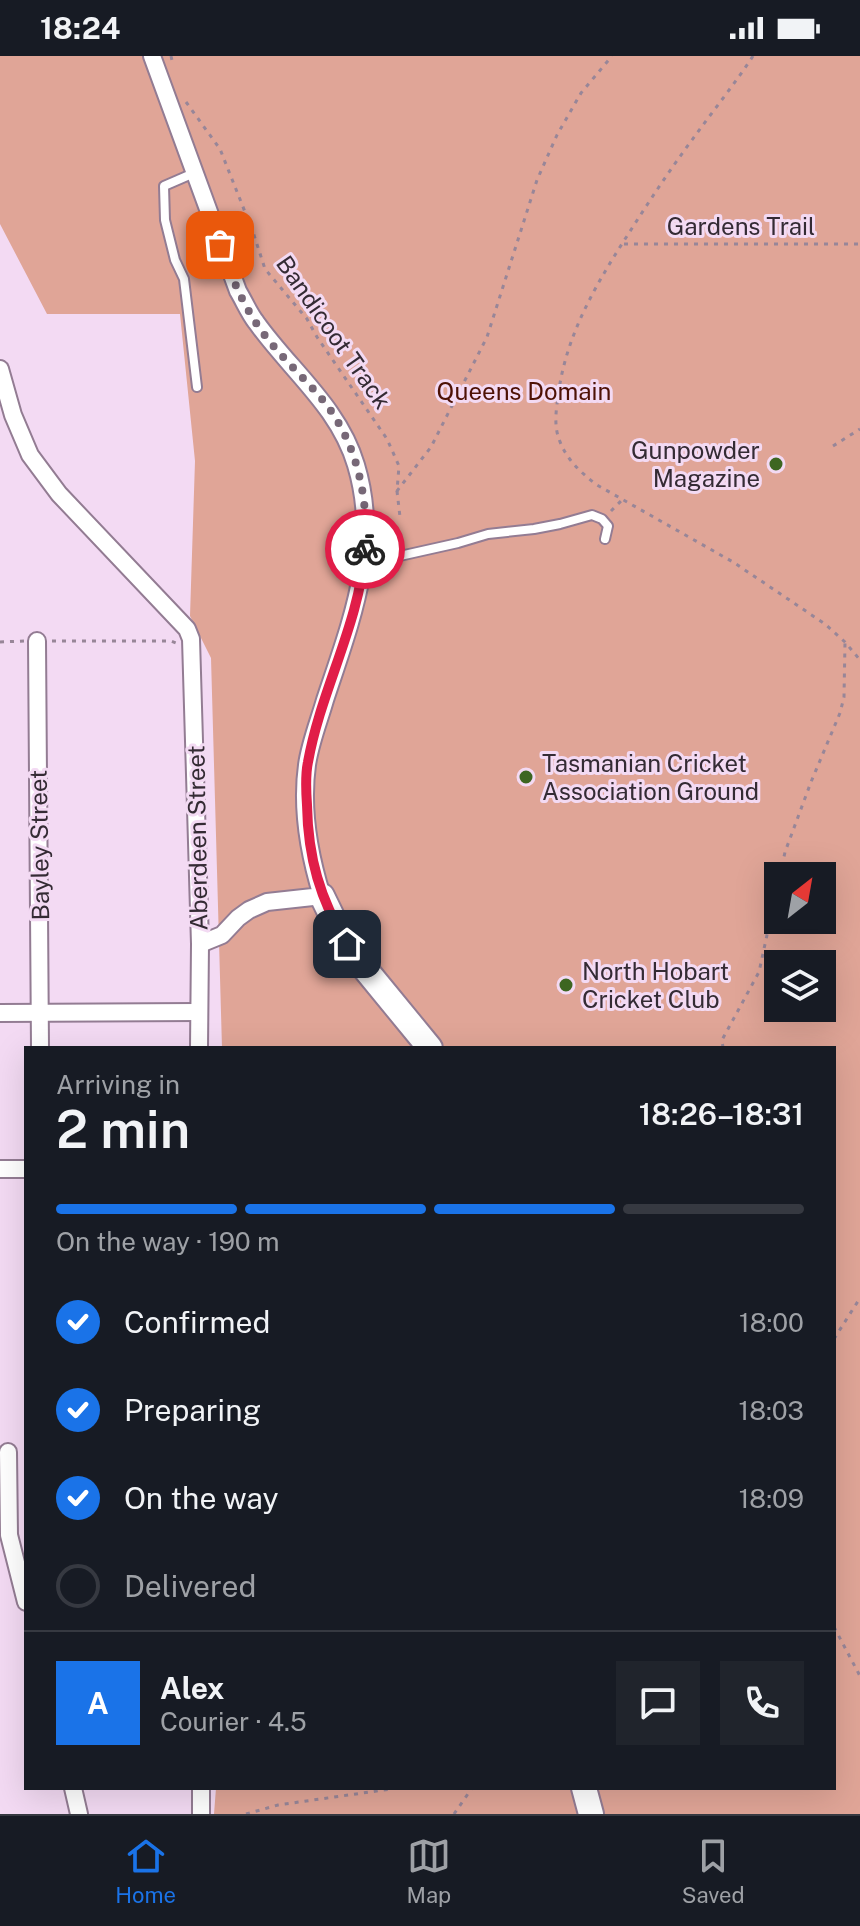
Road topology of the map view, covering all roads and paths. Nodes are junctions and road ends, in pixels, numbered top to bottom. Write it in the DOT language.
graph roads {
  1 [pos="152,56"];
  2 [pos="171,56"];
  3 [pos="612,56"];
  4 [pos="753,56"];
  5 [pos="174,69"];
  6 [pos="180,95"];
  7 [pos="194,173"];
  8 [pos="622,244"];
  9 [pos="860,244"];
  10 [pos="0,369"];
  11 [pos="197,387"];
  12 [pos="860,429"];
  13 [pos="833,446"];
  14 [pos="397,491"];
  15 [pos="622,500"];
  16 [pos="400,517"];
  17 [pos="602,519"];
  18 [pos="605,539"];
  19 [pos="364,564"];
  20 [pos="37,641"];
  21 [pos="0,642"];
  22 [pos="845,642"];
  23 [pos="192,649"];
  24 [pos="860,660"];
  25 [pos="783,862"];
  26 [pos="322,896"];
  27 [pos="767,934"];
  28 [pos="200,944"];
  29 [pos="199,1012"];
  30 [pos="0,1013"];
  31 [pos="40,1013"];
  32 [pos="40,1046"];
  33 [pos="199,1046"];
  34 [pos="428,1046"];
  35 [pos="723,1046"];
  36 [pos="0,1169"];
  37 [pos="24,1169"];
  38 [pos="860,1298"];
  39 [pos="836,1336"];
  40 [pos="4,1452"];
  41 [pos="24,1594"];
  42 [pos="836,1631"];
  43 [pos="860,1676"];
  44 [pos="73,1790"];
  45 [pos="201,1790"];
  46 [pos="384,1790"];
  47 [pos="471,1790"];
  48 [pos="585,1790"];
  49 [pos="79,1814"];
  50 [pos="201,1814"];
  51 [pos="246,1814"];
  52 [pos="454,1814"];
  53 [pos="591,1814"];
  1 -- 7 [label="street"];
  2 -- 5 [label="path"];
  3 -- 14 [label="path"];
  4 -- 8 [label="path"];
  6 -- 14 [label="path, Bandicoot Track"];
  7 -- 11 [label="lane"];
  7 -- 19 [label="street"];
  8 -- 9 [label="path, Gardens Trail"];
  8 -- 15 [label="path"];
  10 -- 23 [label="street, Aberdeen Street"];
  12 -- 13 [label="path"];
  14 -- 16 [label="path, Bandicoot Track"];
  15 -- 17 [label="path"];
  15 -- 22 [label="path"];
  17 -- 18 [label="lane"];
  17 -- 19 [label="lane"];
  19 -- 26 [label="street"];
  20 -- 21 [label="path"];
  20 -- 23 [label="path"];
  20 -- 31 [label="street, Bayley Street"];
  22 -- 24 [label="path"];
  22 -- 25 [label="path"];
  23 -- 28 [label="street, Aberdeen Street"];
  26 -- 28 [label="street"];
  26 -- 34 [label="street"];
  27 -- 35 [label="path"];
  28 -- 29 [label="street, Aberdeen Street"];
  29 -- 31 [label="street"];
  29 -- 33 [label="street, Aberdeen Street"];
  30 -- 31 [label="street"];
  31 -- 32 [label="street, Bayley Street"];
  36 -- 37 [label="street"];
  38 -- 39 [label="path"];
  40 -- 41 [label="street"];
  42 -- 43 [label="path"];
  44 -- 49 [label="street"];
  45 -- 50 [label="street"];
  46 -- 51 [label="path"];
  47 -- 52 [label="path"];
  48 -- 53 [label="street"];
}
